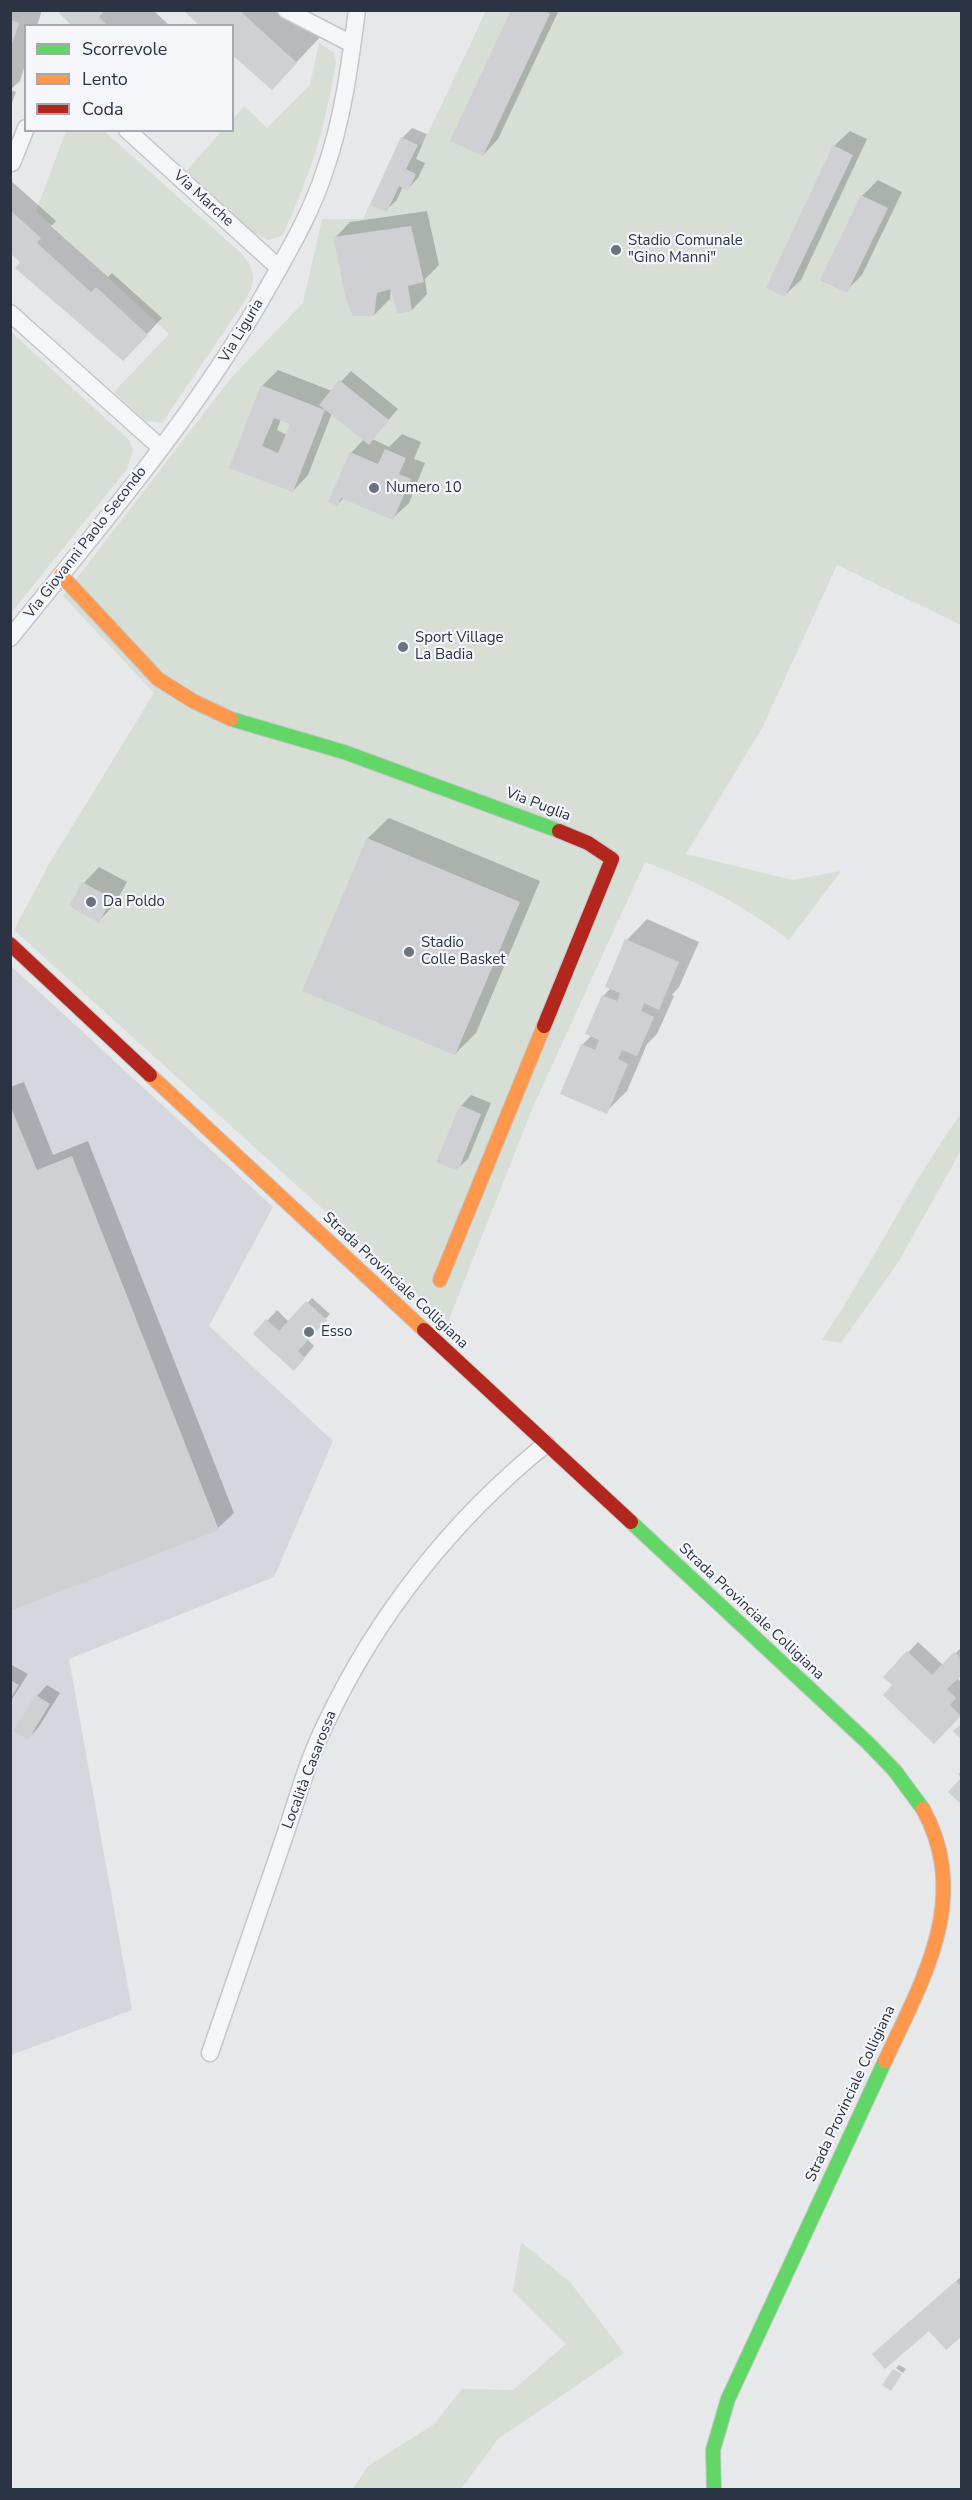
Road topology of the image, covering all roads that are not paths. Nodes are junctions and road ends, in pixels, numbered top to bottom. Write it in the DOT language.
graph roads {
  1 [pos="286,10"];
  2 [pos="357,10"];
  3 [pos="313,17"];
  4 [pos="352,44"];
  5 [pos="24,132"];
  6 [pos="129,132"];
  7 [pos="12,163"];
  8 [pos="279,268"];
  9 [pos="10,313"];
  10 [pos="161,448"];
  11 [pos="61,575"];
  12 [pos="10,638"];
  13 [pos="10,944"];
  14 [pos="440,1280"];
  15 [pos="546,1444"];
  16 [pos="210,2053"];
  17 [pos="714,2490"];
  1 -- 3 [label="street"];
  2 -- 4 [label="street, Via Liguria"];
  3 -- 4 [label="street"];
  4 -- 8 [label="street, Via Liguria"];
  5 -- 7 [label="street"];
  6 -- 8 [label="street, Via Marche"];
  8 -- 10 [label="street, Via Liguria"];
  9 -- 10 [label="street"];
  10 -- 11 [label="street, Via Giovanni Paolo Secondo"];
  11 -- 12 [label="street, Via Giovanni Paolo Secondo"];
  11 -- 14 [label="main road, Via Puglia"];
  13 -- 15 [label="main road, Strada Provinciale Colligiana"];
  15 -- 16 [label="street, Località Casarossa"];
  15 -- 17 [label="main road, Strada Provinciale Colligiana"];
}
